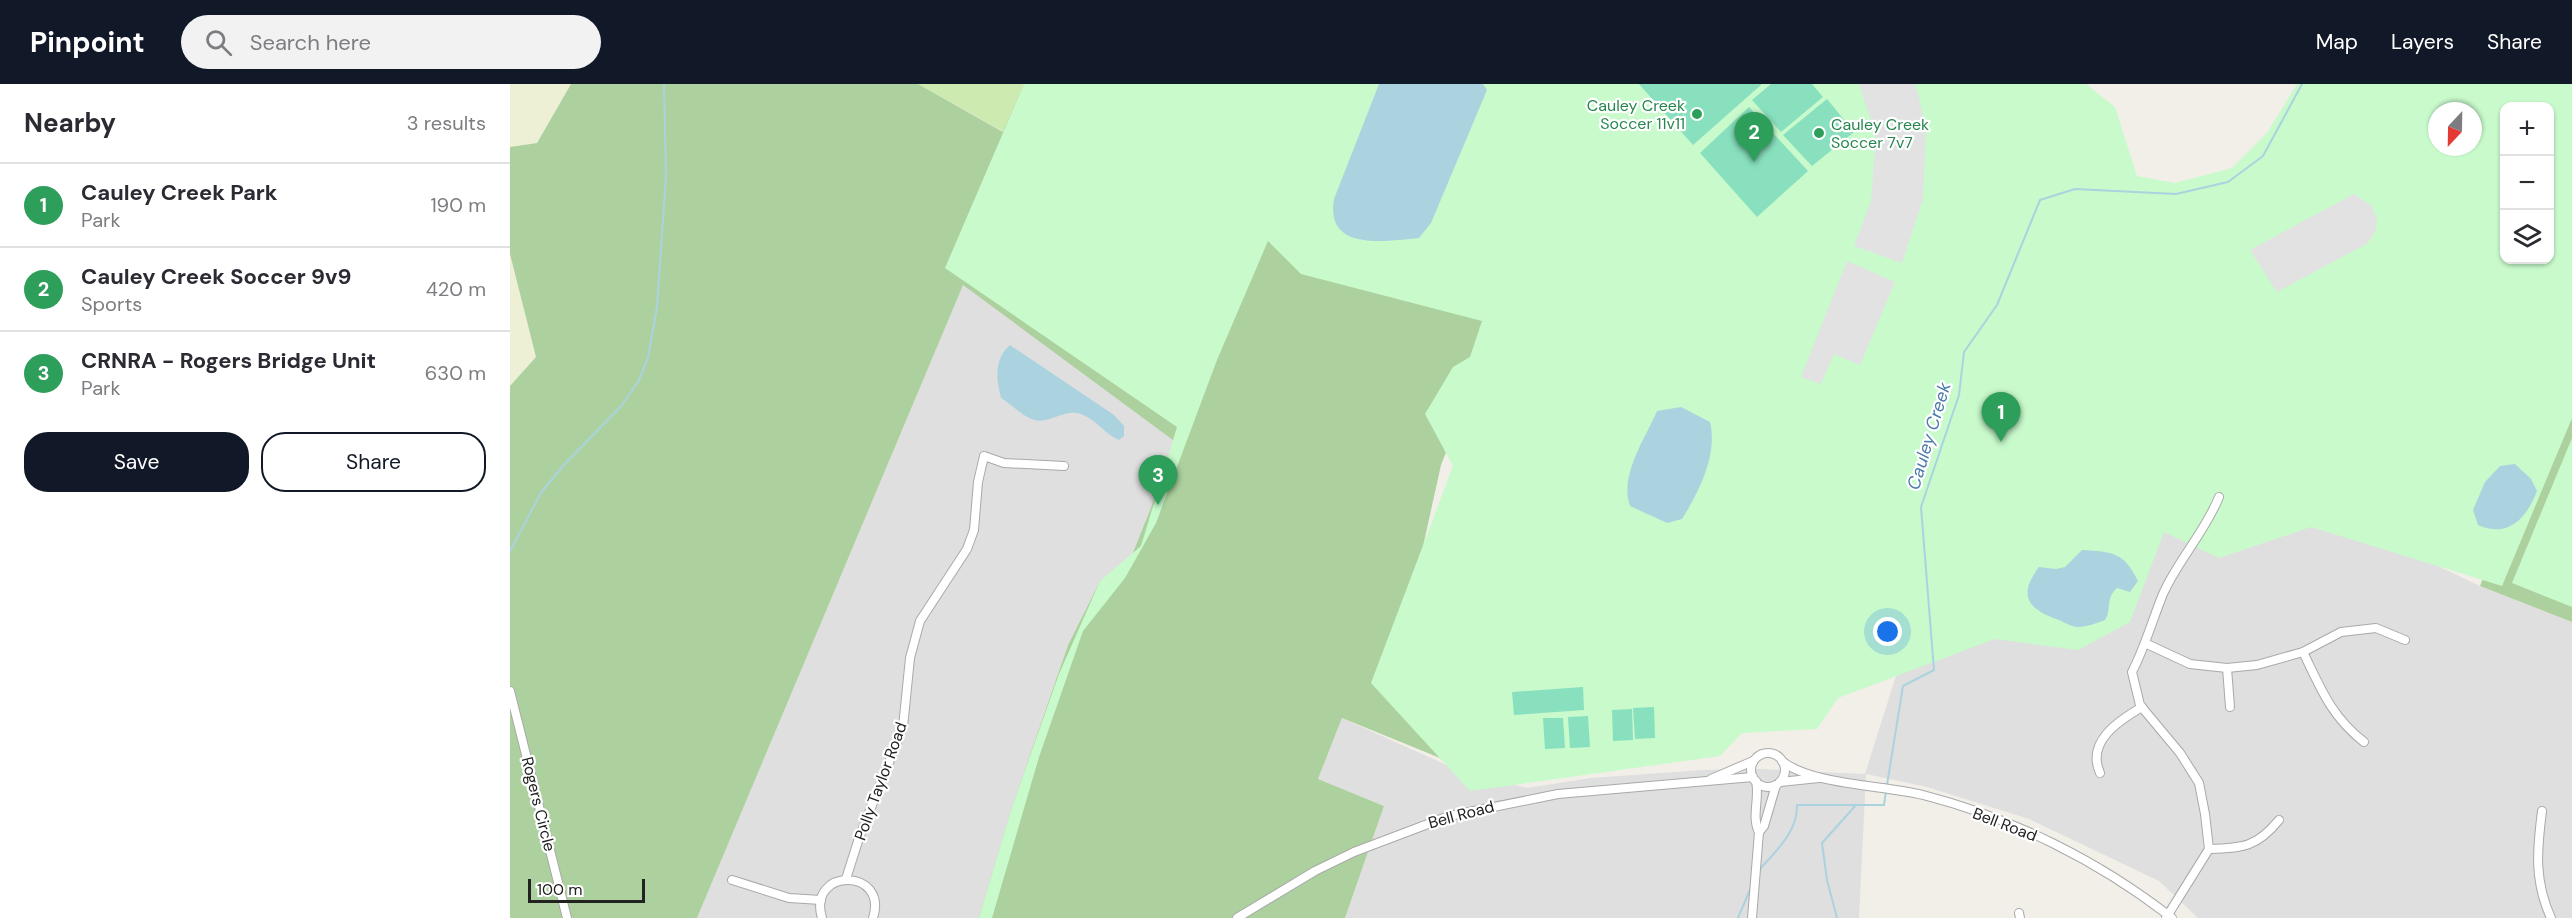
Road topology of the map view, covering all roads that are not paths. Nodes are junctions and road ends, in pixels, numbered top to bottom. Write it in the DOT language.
graph roads {
  1 [pos="1064,466"];
  2 [pos="2219,497"];
  3 [pos="2405,640"];
  4 [pos="2147,644"];
  5 [pos="2303,652"];
  6 [pos="2227,668"];
  7 [pos="510,691"];
  8 [pos="2142,707"];
  9 [pos="2230,707"];
  10 [pos="2364,742"];
  11 [pos="1753,761"];
  12 [pos="1782,761"];
  13 [pos="2100,773"];
  14 [pos="1819,778"];
  15 [pos="1754,779"];
  16 [pos="1707,781"];
  17 [pos="1778,783"];
  18 [pos="2542,811"];
  19 [pos="2279,820"];
  20 [pos="1759,832"];
  21 [pos="2209,849"];
  22 [pos="846,879"];
  23 [pos="732,880"];
  24 [pos="821,900"];
  25 [pos="2168,917"];
  26 [pos="567,918"];
  27 [pos="822,918"];
  28 [pos="873,918"];
  29 [pos="1237,918"];
  30 [pos="1752,918"];
  31 [pos="2157,918"];
  32 [pos="2551,918"];
  1 -- 22 [label="street, Polly Taylor Road"];
  2 -- 4 [label="street"];
  3 -- 5 [label="street"];
  4 -- 6 [label="street"];
  4 -- 8 [label="street"];
  5 -- 6 [label="street"];
  5 -- 10 [label="street"];
  6 -- 9 [label="street"];
  7 -- 26 [label="street, Rogers Circle"];
  8 -- 13 [label="street"];
  8 -- 21 [label="street"];
  11 -- 12 [label="street, Bell Road"];
  11 -- 15 [label="street"];
  11 -- 16 [label="street, Bell Road"];
  12 -- 14 [label="street, Bell Road"];
  12 -- 17 [label="street"];
  14 -- 17 [label="street, Bell Road"];
  14 -- 25 [label="street, Bell Road"];
  15 -- 16 [label="street, Bell Road"];
  15 -- 17 [label="street, Bell Road"];
  15 -- 20 [label="street"];
  16 -- 29 [label="street, Bell Road"];
  17 -- 20 [label="street"];
  18 -- 32 [label="street"];
  19 -- 21 [label="street"];
  20 -- 30 [label="street"];
  21 -- 25 [label="street"];
  22 -- 24 [label="street"];
  22 -- 28 [label="street"];
  23 -- 24 [label="street"];
  24 -- 27 [label="street"];
  25 -- 31 [label="street"];
}
